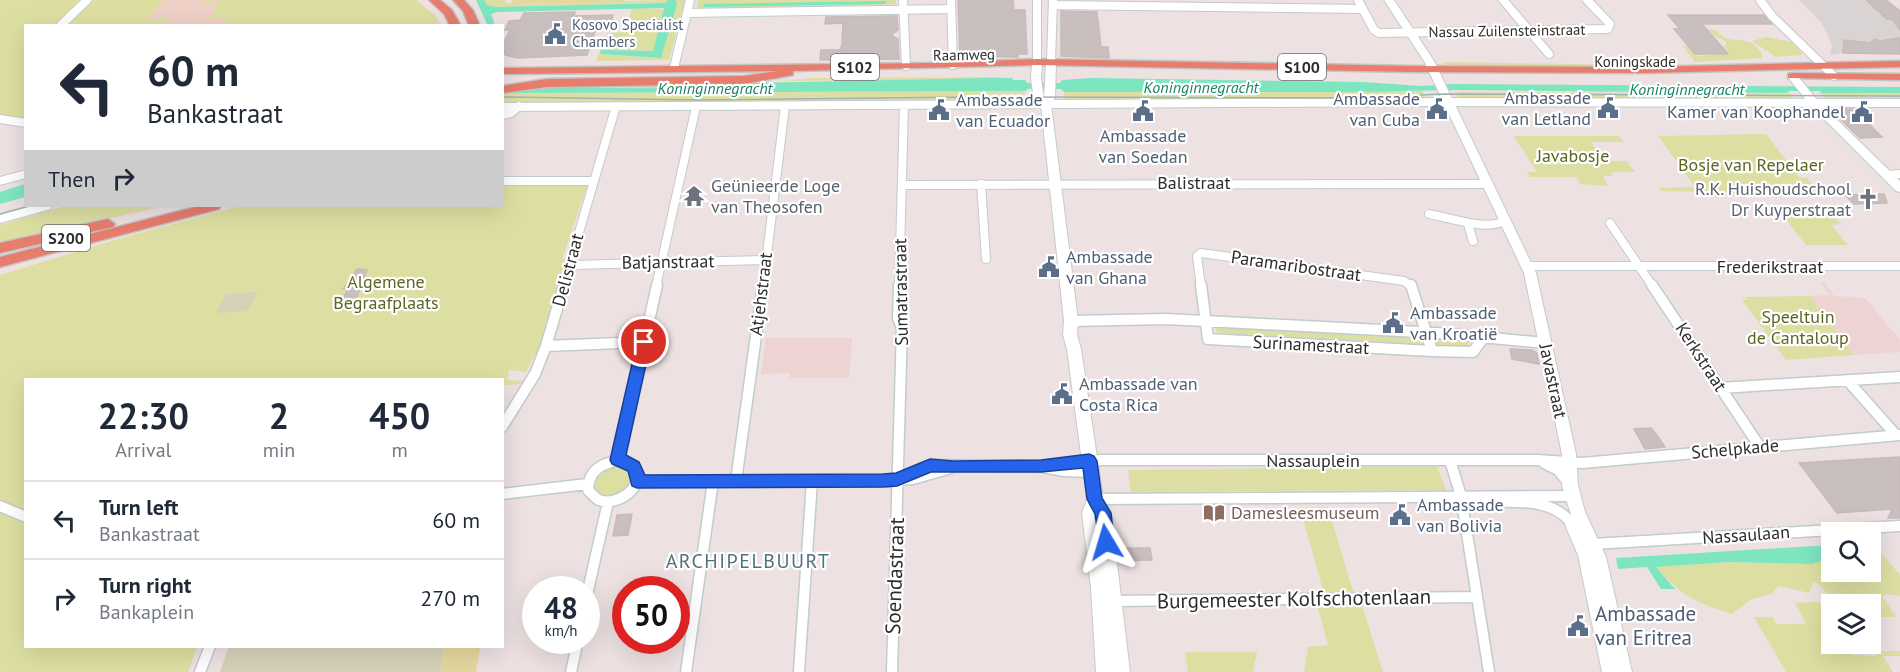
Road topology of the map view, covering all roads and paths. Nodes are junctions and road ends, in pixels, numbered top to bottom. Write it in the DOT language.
graph roads {
  1 [pos="87,0"];
  2 [pos="425,0"];
  3 [pos="434,0"];
  4 [pos="449,0"];
  5 [pos="690,0"];
  6 [pos="903,0"];
  7 [pos="951,0"];
  8 [pos="1037,0"];
  9 [pos="1261,0"];
  10 [pos="1358,0"];
  11 [pos="1389,0"];
  12 [pos="1503,0"];
  13 [pos="1587,0"];
  14 [pos="1760,0"];
  15 [pos="460,1"];
  16 [pos="1053,2"];
  17 [pos="1165,3"];
  18 [pos="1265,8"];
  19 [pos="903,9"];
  20 [pos="951,9"];
  21 [pos="1363,9"];
  22 [pos="687,13"];
  23 [pos="62,24"];
  24 [pos="443,24"];
  25 [pos="455,24"];
  26 [pos="465,24"];
  27 [pos="474,24"];
  28 [pos="1530,31"];
  29 [pos="1410,33"];
  30 [pos="1549,54"];
  31 [pos="953,65"];
  32 [pos="906,66"];
  33 [pos="1900,67"];
  34 [pos="674,68"];
  35 [pos="504,70"];
  36 [pos="1827,70"];
  37 [pos="794,72"];
  38 [pos="1050,75"];
  39 [pos="504,76"];
  40 [pos="1036,76"];
  41 [pos="1792,76"];
  42 [pos="1900,77"];
  43 [pos="1434,83"];
  44 [pos="504,90"];
  45 [pos="1814,103"];
  46 [pos="1900,103"];
  47 [pos="1046,104"];
  48 [pos="904,105"];
  49 [pos="519,106"];
  50 [pos="616,106"];
  51 [pos="696,106"];
  52 [pos="785,106"];
  53 [pos="504,107"];
  54 [pos="504,115"];
  55 [pos="0,119"];
  56 [pos="24,123"];
  57 [pos="1900,174"];
  58 [pos="24,175"];
  59 [pos="1887,175"];
  60 [pos="0,181"];
  61 [pos="504,181"];
  62 [pos="594,181"];
  63 [pos="981,184"];
  64 [pos="1054,184"];
  65 [pos="1487,184"];
  66 [pos="902,185"];
  67 [pos="1900,188"];
  68 [pos="43,207"];
  69 [pos="186,207"];
  70 [pos="209,207"];
  71 [pos="1429,214"];
  72 [pos="0,219"];
  73 [pos="1505,221"];
  74 [pos="1610,223"];
  75 [pos="129,224"];
  76 [pos="1468,224"];
  77 [pos="1473,241"];
  78 [pos="0,248"];
  79 [pos="0,255"];
  80 [pos="764,260"];
  81 [pos="986,260"];
  82 [pos="0,262"];
  83 [pos="662,262"];
  84 [pos="571,265"];
  85 [pos="1527,266"];
  86 [pos="1900,266"];
  87 [pos="1641,267"];
  88 [pos="0,271"];
  89 [pos="1071,321"];
  90 [pos="1204,321"];
  91 [pos="1426,332"];
  92 [pos="1483,338"];
  93 [pos="644,342"];
  94 [pos="1545,344"];
  95 [pos="546,346"];
  96 [pos="1432,351"];
  97 [pos="1900,377"];
  98 [pos="1848,381"];
  99 [pos="1720,388"];
  100 [pos="504,424"];
  101 [pos="1898,435"];
  102 [pos="1760,447"];
  103 [pos="618,460"];
  104 [pos="1450,460"];
  105 [pos="1537,460"];
  106 [pos="1570,462"];
  107 [pos="1090,466"];
  108 [pos="897,480"];
  109 [pos="637,481"];
  110 [pos="713,481"];
  111 [pos="736,481"];
  112 [pos="812,481"];
  113 [pos="587,484"];
  114 [pos="1571,490"];
  115 [pos="504,494"];
  116 [pos="1461,496"];
  117 [pos="1095,499"];
  118 [pos="608,502"];
  119 [pos="0,506"];
  120 [pos="24,516"];
  121 [pos="1570,521"];
  122 [pos="1900,526"];
  123 [pos="1593,544"];
  124 [pos="591,576"];
  125 [pos="1477,597"];
  126 [pos="1112,601"];
  127 [pos="209,648"];
  128 [pos="575,654"];
  129 [pos="200,672"];
  130 [pos="571,672"];
  131 [pos="686,672"];
  132 [pos="799,672"];
  133 [pos="892,672"];
  134 [pos="1105,672"];
  135 [pos="1121,672"];
  136 [pos="1489,672"];
  137 [pos="1611,672"];
  138 [pos="1623,672"];
  1 -- 23 [label="street"];
  2 -- 24 [label="main road"];
  3 -- 25 [label="main road"];
  4 -- 26 [label="main road"];
  5 -- 22 [label="street"];
  6 -- 19 [label="street"];
  7 -- 20 [label="street"];
  8 -- 40 [label="street"];
  9 -- 18 [label="street"];
  10 -- 21 [label="street"];
  11 -- 29 [label="street, Javastraat"];
  12 -- 28 [label="street"];
  13 -- 28 [label="street, Nassau Zuilensteinstraat"];
  14 -- 36 [label="street"];
  15 -- 27 [label="main road"];
  16 -- 17 [label="street"];
  16 -- 38 [label="street"];
  17 -- 18 [label="street"];
  18 -- 21 [label="street"];
  19 -- 20 [label="street"];
  19 -- 22 [label="street"];
  19 -- 32 [label="street"];
  20 -- 31 [label="street"];
  21 -- 29 [label="street, Nassau Zuilensteinstraat"];
  22 -- 34 [label="street"];
  28 -- 29 [label="street, Nassau Zuilensteinstraat"];
  28 -- 30 [label="street"];
  29 -- 43 [label="street, Javastraat"];
  31 -- 32 [label="main road, Raamweg / S102"];
  31 -- 40 [label="main road, Raamweg / S102"];
  32 -- 34 [label="main road, Raamweg / S102"];
  33 -- 36 [label="main road"];
  34 -- 35 [label="main road, Raamweg / S102"];
  36 -- 41 [label="main road, Koningskade / S100"];
  36 -- 42 [label="main road, Koningskade / S100"];
  36 -- 43 [label="main road, Koningskade / S100"];
  37 -- 39 [label="main road, Raamweg / S102"];
  37 -- 40 [label="main road, Raamweg / S102"];
  37 -- 44 [label="main road"];
  38 -- 40 [label="main road, Raamweg / S100"];
  38 -- 43 [label="main road, Raamweg / S100"];
  38 -- 43 [label="main road, S100"];
  38 -- 47 [label="street"];
  40 -- 47 [label="street"];
  41 -- 43 [label="main road, Koningskade / S100"];
  41 -- 45 [label="street"];
  43 -- 45 [label="street"];
  43 -- 47 [label="street"];
  43 -- 65 [label="street, Javastraat"];
  45 -- 46 [label="street"];
  45 -- 59 [label="street"];
  47 -- 48 [label="street"];
  47 -- 64 [label="street"];
  48 -- 52 [label="street"];
  48 -- 66 [label="street, Sumatrastraat"];
  49 -- 50 [label="street"];
  49 -- 53 [label="street"];
  49 -- 54 [label="street"];
  50 -- 51 [label="street"];
  50 -- 62 [label="street, Delistraat"];
  51 -- 52 [label="street"];
  51 -- 83 [label="street"];
  52 -- 80 [label="street, Atjehstraat"];
  55 -- 56 [label="street"];
  57 -- 59 [label="street"];
  58 -- 60 [label="street"];
  59 -- 67 [label="street"];
  61 -- 62 [label="street"];
  62 -- 84 [label="street, Delistraat"];
  63 -- 64 [label="street, Balistraat"];
  63 -- 66 [label="street, Balistraat"];
  63 -- 81 [label="street"];
  64 -- 65 [label="street, Balistraat"];
  64 -- 89 [label="street"];
  65 -- 73 [label="street, Javastraat"];
  66 -- 108 [label="street, Sumatrastraat"];
  68 -- 72 [label="street"];
  69 -- 75 [label="main road, S200"];
  70 -- 75 [label="main road, S200"];
  71 -- 76 [label="street"];
  73 -- 76 [label="street"];
  73 -- 85 [label="street, Javastraat"];
  74 -- 87 [label="street"];
  75 -- 78 [label="main road"];
  75 -- 79 [label="main road, S200"];
  75 -- 82 [label="main road, S200"];
  75 -- 88 [label="main road"];
  76 -- 77 [label="street"];
  80 -- 83 [label="street, Batjanstraat"];
  80 -- 111 [label="street, Atjehstraat"];
  83 -- 84 [label="street, Batjanstraat"];
  83 -- 93 [label="street"];
  84 -- 95 [label="street, Delistraat"];
  85 -- 87 [label="street, Frederikstraat"];
  85 -- 94 [label="street, Javastraat"];
  86 -- 87 [label="street, Frederikstraat"];
  87 -- 99 [label="street, Kerkstraat"];
  89 -- 90 [label="street, Surinamestraat"];
  89 -- 107 [label="street"];
  90 -- 91 [label="street, Surinamestraat"];
  90 -- 91 [label="street, Paramaribostraat"];
  90 -- 96 [label="street, Surinamestraat"];
  91 -- 92 [label="street, Surinamestraat"];
  91 -- 96 [label="street"];
  92 -- 94 [label="street, Surinamestraat"];
  92 -- 96 [label="street, Surinamestraat"];
  93 -- 95 [label="street"];
  93 -- 103 [label="street"];
  94 -- 106 [label="street, Javastraat"];
  95 -- 100 [label="street, Delistraat"];
  97 -- 98 [label="street"];
  98 -- 99 [label="street"];
  98 -- 101 [label="street"];
  99 -- 102 [label="street, Kerkstraat"];
  101 -- 102 [label="street, Schelpkade"];
  102 -- 106 [label="street, Schelpkade"];
  103 -- 109 [label="street"];
  103 -- 113 [label="street"];
  104 -- 105 [label="street, Nassauplein"];
  104 -- 107 [label="street, Nassauplein"];
  104 -- 116 [label="street"];
  105 -- 106 [label="street, Nassauplein"];
  105 -- 114 [label="street, Nassauplein"];
  106 -- 114 [label="street, Javastraat"];
  107 -- 108 [label="street, Nassauplein"];
  107 -- 117 [label="street"];
  108 -- 112 [label="street, Nassauplein"];
  108 -- 133 [label="street, Soendastraat"];
  109 -- 110 [label="street, Nassauplein"];
  109 -- 118 [label="street"];
  110 -- 111 [label="street, Nassauplein"];
  110 -- 131 [label="street"];
  111 -- 112 [label="street, Nassauplein"];
  112 -- 132 [label="street"];
  113 -- 115 [label="street"];
  113 -- 118 [label="street"];
  114 -- 116 [label="street, Nassauplein"];
  114 -- 123 [label="street, Javastraat"];
  116 -- 117 [label="street, Nassauplein"];
  116 -- 121 [label="street, Nassauplein"];
  116 -- 125 [label="street"];
  117 -- 126 [label="street"];
  117 -- 134 [label="street"];
  118 -- 124 [label="street"];
  119 -- 120 [label="street"];
  121 -- 137 [label="street"];
  122 -- 123 [label="street, Nassaulaan"];
  123 -- 138 [label="street, Javastraat"];
  125 -- 126 [label="street, Burgemeester Kolfschotenlaan"];
  125 -- 136 [label="street"];
  126 -- 135 [label="street"];
  127 -- 129 [label="street"];
  128 -- 130 [label="street"];
}
